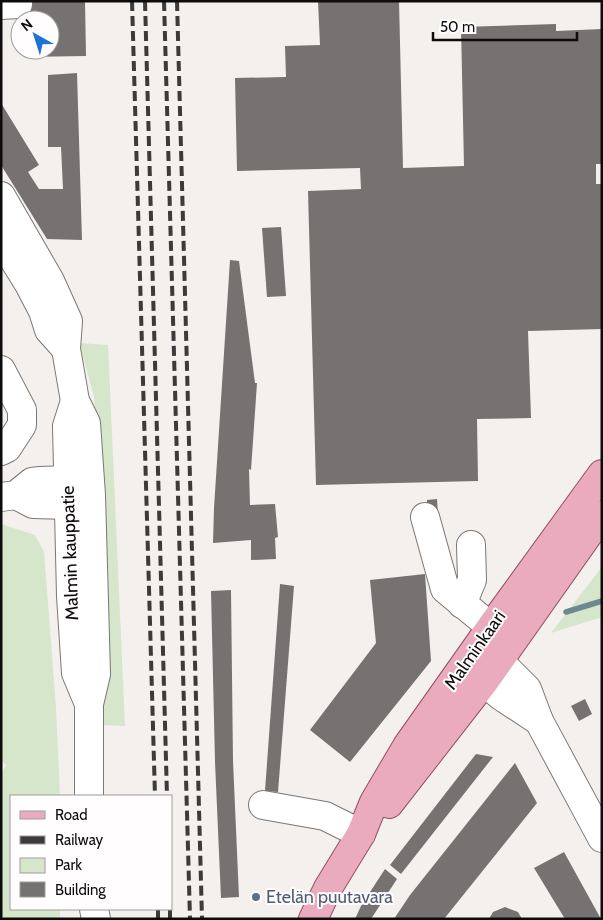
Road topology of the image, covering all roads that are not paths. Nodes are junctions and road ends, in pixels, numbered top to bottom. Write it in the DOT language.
graph roads {
  1 [pos="1,196"];
  2 [pos="1,239"];
  3 [pos="66,349"];
  4 [pos="1,370"];
  5 [pos="4,449"];
  6 [pos="602,474"];
  7 [pos="76,493"];
  8 [pos="9,496"];
  9 [pos="602,516"];
  10 [pos="424,517"];
  11 [pos="471,545"];
  12 [pos="462,604"];
  13 [pos="491,627"];
  14 [pos="471,655"];
  15 [pos="492,672"];
  16 [pos="90,795"];
  17 [pos="263,805"];
  18 [pos="361,834"];
  19 [pos="602,838"];
  20 [pos="313,919"];
  1 -- 3 [label="street, Malmin kauppatie"];
  2 -- 3 [label="street"];
  3 -- 7 [label="street, Malmin kauppatie"];
  4 -- 5 [label="street"];
  5 -- 8 [label="street"];
  6 -- 13 [label="main road, Malminkaari"];
  7 -- 8 [label="street"];
  7 -- 16 [label="street, Malmin kauppatie"];
  9 -- 15 [label="main road, Malminkaari"];
  10 -- 12 [label="street"];
  11 -- 12 [label="street"];
  12 -- 13 [label="street"];
  13 -- 14 [label="main road, Malminkaari"];
  14 -- 15 [label="street"];
  14 -- 18 [label="main road, Malminkaari"];
  15 -- 18 [label="main road, Malminkaari"];
  15 -- 19 [label="street"];
  17 -- 18 [label="street"];
  18 -- 20 [label="main road, Malminkaari"];
}
